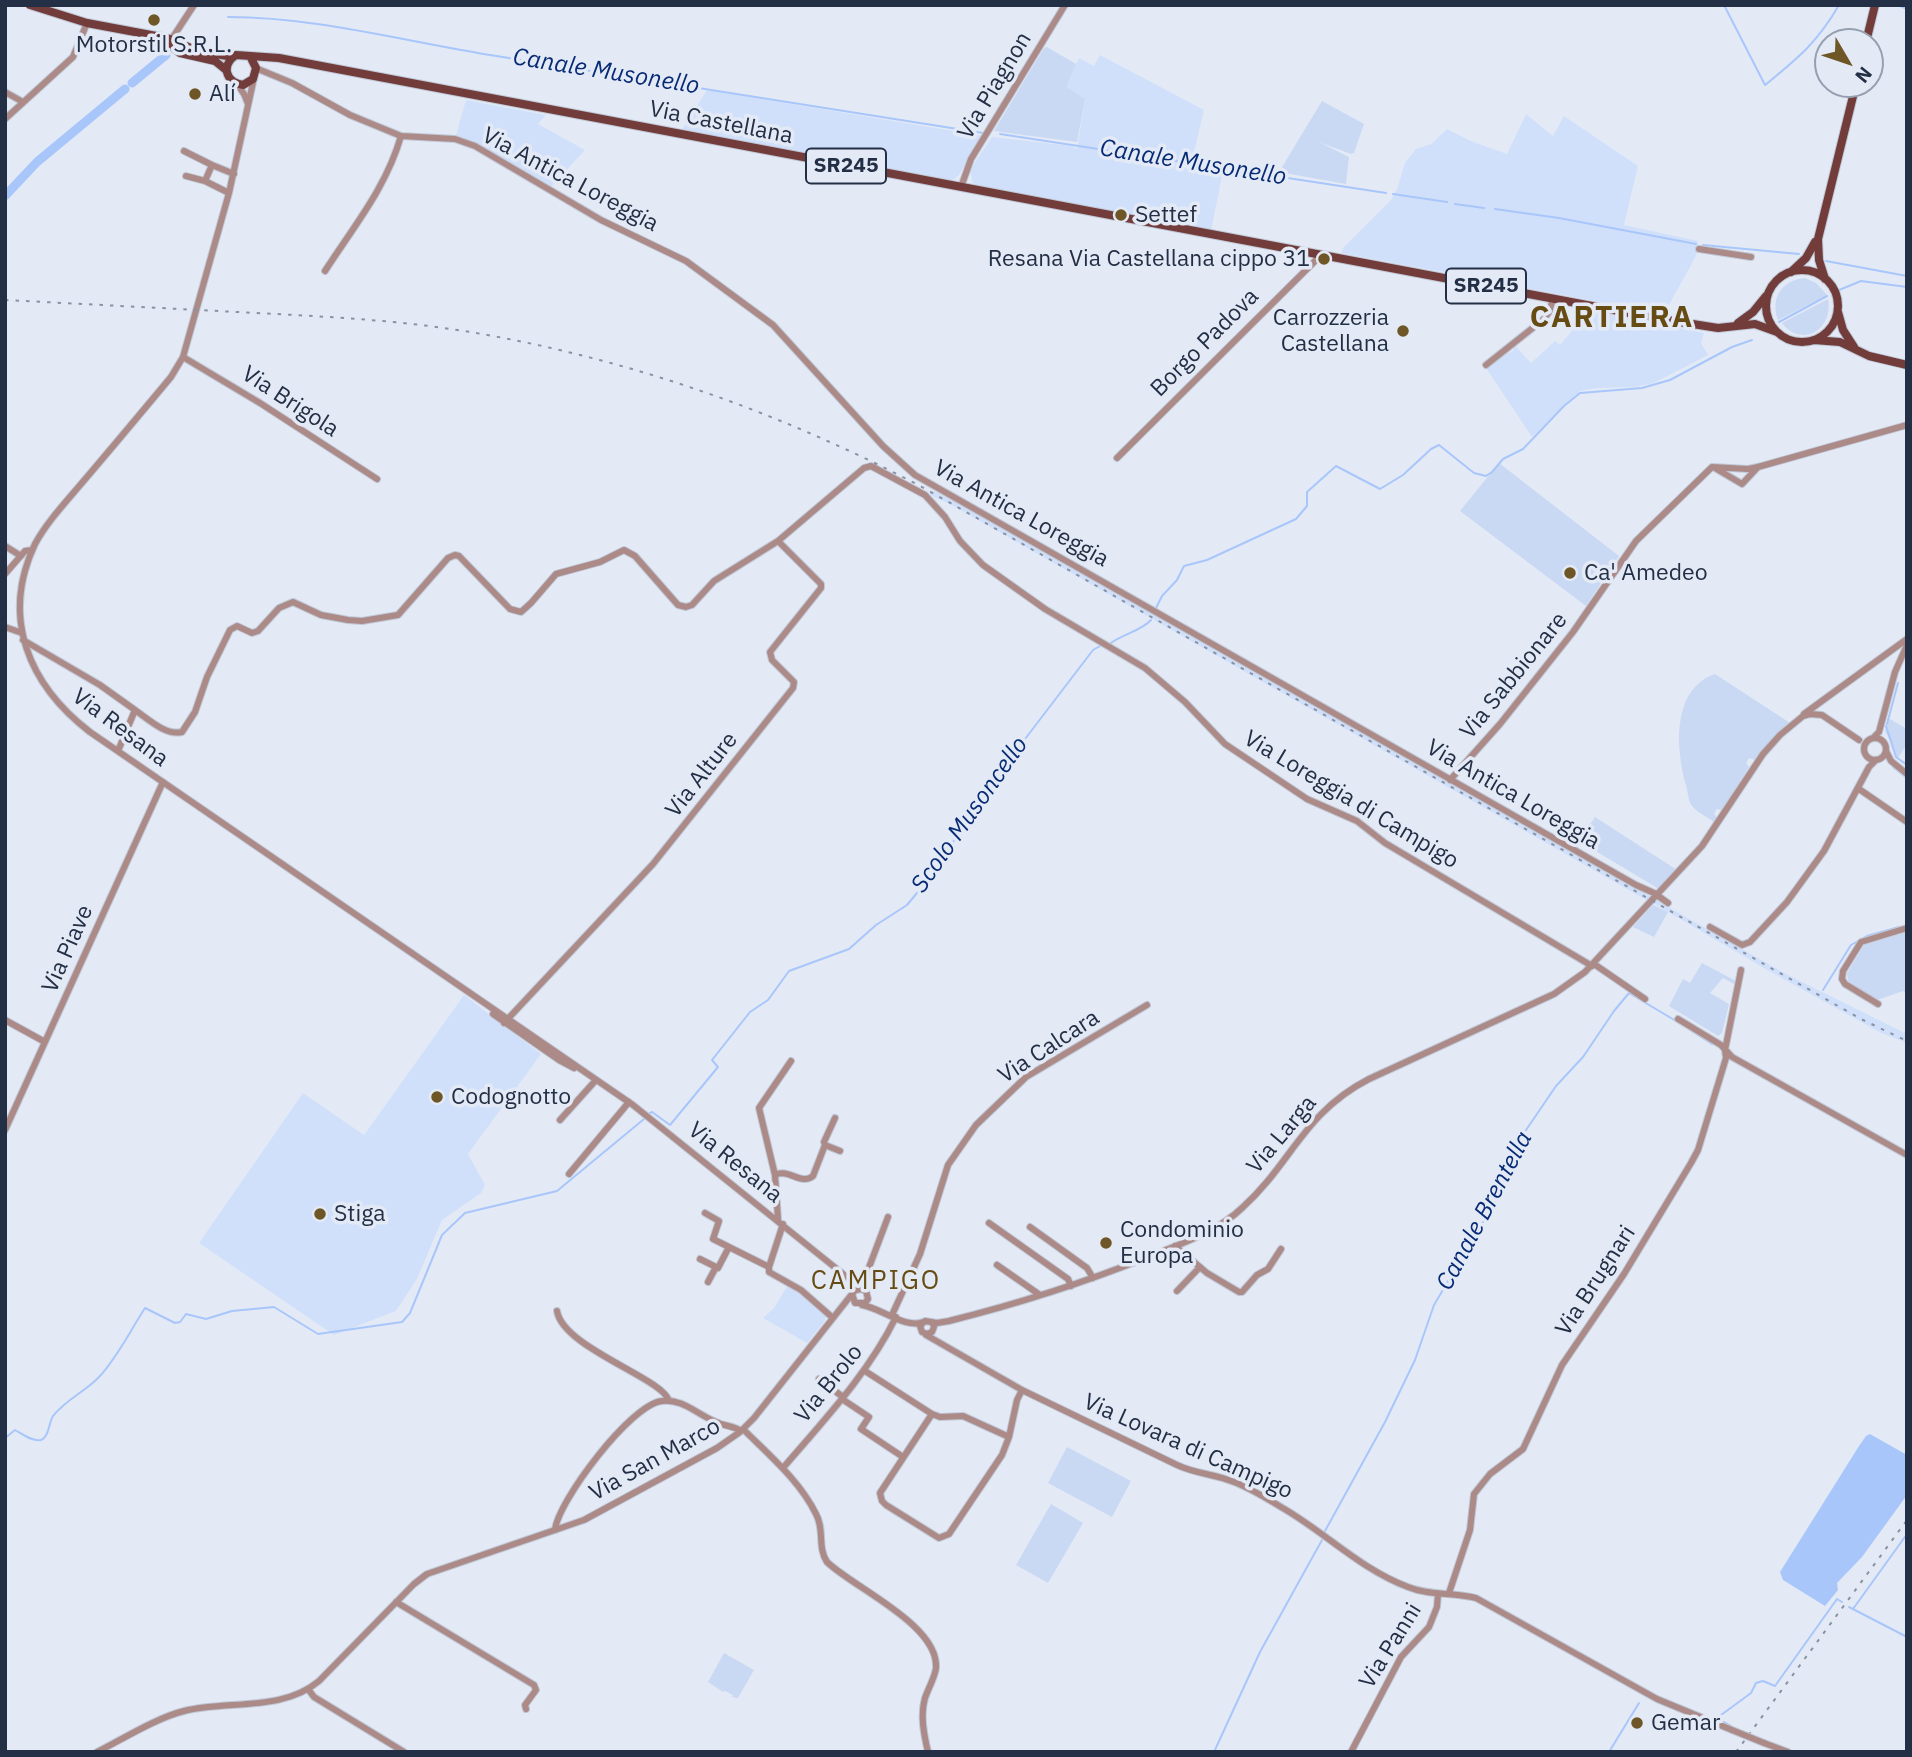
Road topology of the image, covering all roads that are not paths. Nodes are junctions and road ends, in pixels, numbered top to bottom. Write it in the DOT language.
graph roads {
  1 [pos="30,5"];
  2 [pos="193,5"];
  3 [pos="1065,5"];
  4 [pos="1875,5"];
  5 [pos="87,23"];
  6 [pos="180,27"];
  7 [pos="1869,28"];
  8 [pos="159,37"];
  9 [pos="172,38"];
  10 [pos="184,44"];
  11 [pos="192,56"];
  12 [pos="233,57"];
  13 [pos="257,67"];
  14 [pos="226,70"];
  15 [pos="237,84"];
  16 [pos="5,92"];
  17 [pos="1853,98"];
  18 [pos="23,102"];
  19 [pos="248,106"];
  20 [pos="5,119"];
  21 [pos="401,136"];
  22 [pos="184,151"];
  23 [pos="212,165"];
  24 [pos="233,174"];
  25 [pos="186,176"];
  26 [pos="205,181"];
  27 [pos="961,187"];
  28 [pos="229,193"];
  29 [pos="1820,229"];
  30 [pos="1699,249"];
  31 [pos="1318,255"];
  32 [pos="1751,257"];
  33 [pos="325,271"];
  34 [pos="1788,273"];
  35 [pos="1825,279"];
  36 [pos="1770,290"];
  37 [pos="1553,299"];
  38 [pos="1837,309"];
  39 [pos="1729,327"];
  40 [pos="1777,332"];
  41 [pos="1814,340"];
  42 [pos="1856,349"];
  43 [pos="183,357"];
  44 [pos="1486,365"];
  45 [pos="1907,365"];
  46 [pos="1907,425"];
  47 [pos="1117,458"];
  48 [pos="1714,467"];
  49 [pos="1758,467"];
  50 [pos="377,479"];
  51 [pos="778,541"];
  52 [pos="5,546"];
  53 [pos="32,550"];
  54 [pos="21,556"];
  55 [pos="5,574"];
  56 [pos="5,627"];
  57 [pos="23,637"];
  58 [pos="1907,639"];
  59 [pos="1907,645"];
  60 [pos="1888,654"];
  61 [pos="1901,659"];
  62 [pos="1822,701"];
  63 [pos="135,710"];
  64 [pos="1823,716"];
  65 [pos="1798,719"];
  66 [pos="1836,725"];
  67 [pos="1879,732"];
  68 [pos="1871,739"];
  69 [pos="1859,740"];
  70 [pos="1883,742"];
  71 [pos="1864,748"];
  72 [pos="118,751"];
  73 [pos="1886,751"];
  74 [pos="1868,758"];
  75 [pos="1878,760"];
  76 [pos="1891,761"];
  77 [pos="1869,767"];
  78 [pos="1907,774"];
  79 [pos="1450,780"];
  80 [pos="163,782"];
  81 [pos="1859,789"];
  82 [pos="1907,822"];
  83 [pos="1657,895"];
  84 [pos="1668,903"];
  85 [pos="1710,927"];
  86 [pos="1907,928"];
  87 [pos="1593,965"];
  88 [pos="1741,970"];
  89 [pos="1645,999"];
  90 [pos="1878,1004"];
  91 [pos="1147,1005"];
  92 [pos="1678,1019"];
  93 [pos="5,1020"];
  94 [pos="505,1022"];
  95 [pos="45,1042"];
  96 [pos="1725,1050"];
  97 [pos="791,1060"];
  98 [pos="596,1080"];
  99 [pos="629,1102"];
  100 [pos="835,1118"];
  101 [pos="560,1119"];
  102 [pos="5,1130"];
  103 [pos="825,1145"];
  104 [pos="840,1151"];
  105 [pos="1907,1155"];
  106 [pos="569,1174"];
  107 [pos="775,1175"];
  108 [pos="705,1213"];
  109 [pos="888,1217"];
  110 [pos="781,1222"];
  111 [pos="989,1223"];
  112 [pos="1030,1227"];
  113 [pos="1175,1246"];
  114 [pos="729,1247"];
  115 [pos="1281,1249"];
  116 [pos="700,1259"];
  117 [pos="997,1265"];
  118 [pos="716,1267"];
  119 [pos="769,1267"];
  120 [pos="1200,1267"];
  121 [pos="1093,1278"];
  122 [pos="708,1282"];
  123 [pos="1071,1286"];
  124 [pos="860,1291"];
  125 [pos="1178,1291"];
  126 [pos="1040,1295"];
  127 [pos="860,1304"];
  128 [pos="840,1310"];
  129 [pos="881,1310"];
  130 [pos="557,1311"];
  131 [pos="896,1317"];
  132 [pos="833,1318"];
  133 [pos="923,1322"];
  134 [pos="933,1327"];
  135 [pos="923,1333"];
  136 [pos="940,1344"];
  137 [pos="865,1371"];
  138 [pos="819,1379"];
  139 [pos="1022,1390"];
  140 [pos="842,1398"];
  141 [pos="669,1401"];
  142 [pos="932,1414"];
  143 [pos="742,1430"];
  144 [pos="1009,1437"];
  145 [pos="902,1457"];
  146 [pos="783,1468"];
  147 [pos="555,1531"];
  148 [pos="1449,1593"];
  149 [pos="1438,1594"];
  150 [pos="396,1602"];
  151 [pos="308,1689"];
  152 [pos="526,1709"];
  153 [pos="97,1752"];
  154 [pos="404,1752"];
  155 [pos="928,1752"];
  156 [pos="1352,1752"];
  157 [pos="1788,1752"];
  1 -- 5 [label="main road, SR245"];
  2 -- 6 [label="street"];
  3 -- 27 [label="street, Via Piagnon"];
  4 -- 7 [label="main road"];
  5 -- 8 [label="main road, SR245"];
  5 -- 18 [label="street"];
  6 -- 9 [label="street"];
  6 -- 10 [label="street"];
  8 -- 9 [label="main road, SR245"];
  8 -- 11 [label="main road, SR245"];
  9 -- 10 [label="main road, SR245"];
  9 -- 11 [label="street"];
  10 -- 12 [label="main road, SR245"];
  11 -- 14 [label="main road, SR245"];
  12 -- 13 [label="main road, SR245"];
  12 -- 14 [label="main road"];
  13 -- 15 [label="main road, SR245"];
  13 -- 19 [label="street"];
  13 -- 21 [label="street, Via Antica Loreggia"];
  13 -- 27 [label="main road, Via Castellana / SR245"];
  14 -- 15 [label="main road, SR245"];
  15 -- 19 [label="street"];
  16 -- 18 [label="street"];
  17 -- 29 [label="main road"];
  18 -- 20 [label="street"];
  19 -- 24 [label="street"];
  21 -- 33 [label="street"];
  21 -- 79 [label="street, Via Antica Loreggia"];
  22 -- 23 [label="street"];
  23 -- 24 [label="street"];
  23 -- 26 [label="street"];
  24 -- 28 [label="street"];
  25 -- 26 [label="street"];
  26 -- 28 [label="street"];
  27 -- 31 [label="main road, Via Castellana / SR245"];
  28 -- 43 [label="street, Via Resana"];
  29 -- 34 [label="main road"];
  29 -- 35 [label="main road"];
  30 -- 32 [label="street"];
  31 -- 37 [label="main road, SR245"];
  31 -- 47 [label="street, Borgo Padova"];
  34 -- 35 [label="main road"];
  34 -- 36 [label="main road"];
  35 -- 38 [label="main road"];
  36 -- 39 [label="main road"];
  36 -- 40 [label="main road"];
  37 -- 39 [label="main road, SR245"];
  37 -- 44 [label="street"];
  38 -- 41 [label="main road"];
  38 -- 42 [label="main road"];
  39 -- 40 [label="main road, SR245"];
  40 -- 41 [label="main road"];
  41 -- 42 [label="main road"];
  42 -- 45 [label="main road"];
  43 -- 50 [label="street, Via Brigola"];
  43 -- 53 [label="street, Via Resana"];
  46 -- 49 [label="street"];
  48 -- 49 [label="street"];
  48 -- 49 [label="street"];
  48 -- 79 [label="street, Via Sabbionare"];
  51 -- 63 [label="street"];
  51 -- 87 [label="street, Via Loreggia di Campigo"];
  51 -- 94 [label="street, Via Alture"];
  52 -- 54 [label="street"];
  53 -- 54 [label="street"];
  53 -- 57 [label="street, Via Resana"];
  54 -- 55 [label="street"];
  56 -- 57 [label="street"];
  57 -- 63 [label="street"];
  57 -- 72 [label="street, Via Resana"];
  58 -- 60 [label="street, Via Larga"];
  59 -- 61 [label="street"];
  60 -- 61 [label="street"];
  60 -- 62 [label="street, Via Larga"];
  61 -- 67 [label="street"];
  62 -- 64 [label="street"];
  62 -- 65 [label="street, Via Larga"];
  63 -- 72 [label="street"];
  64 -- 65 [label="street"];
  64 -- 66 [label="street"];
  65 -- 66 [label="street"];
  65 -- 83 [label="street, Via Larga"];
  66 -- 69 [label="street"];
  67 -- 68 [label="street"];
  67 -- 70 [label="street"];
  68 -- 69 [label="street"];
  68 -- 70 [label="street"];
  68 -- 71 [label="street"];
  69 -- 71 [label="street"];
  70 -- 73 [label="street"];
  71 -- 74 [label="street"];
  72 -- 80 [label="street, Via Resana"];
  73 -- 75 [label="street"];
  73 -- 76 [label="street"];
  74 -- 75 [label="street"];
  74 -- 77 [label="street"];
  75 -- 76 [label="street"];
  75 -- 77 [label="street"];
  76 -- 78 [label="street"];
  77 -- 81 [label="street"];
  79 -- 83 [label="street, Via Antica Loreggia"];
  80 -- 94 [label="street, Via Resana"];
  80 -- 95 [label="street, Via Piave"];
  81 -- 82 [label="street"];
  81 -- 85 [label="street"];
  83 -- 84 [label="street, Via Antica Loreggia"];
  83 -- 87 [label="street, Via Larga"];
  86 -- 90 [label="street"];
  87 -- 89 [label="street, Via Loreggia di Campigo"];
  87 -- 113 [label="street, Via Larga"];
  88 -- 96 [label="street, Via Brugnari"];
  91 -- 131 [label="street, Via Calcara"];
  92 -- 96 [label="street"];
  93 -- 95 [label="street"];
  94 -- 98 [label="street, Via Resana"];
  95 -- 102 [label="street, Via Piave"];
  96 -- 105 [label="street"];
  96 -- 148 [label="street, Via Brugnari"];
  97 -- 107 [label="street"];
  98 -- 99 [label="street, Via Resana"];
  98 -- 101 [label="street"];
  99 -- 106 [label="street"];
  99 -- 110 [label="street, Via Resana"];
  100 -- 103 [label="street"];
  103 -- 104 [label="street"];
  103 -- 107 [label="street"];
  107 -- 110 [label="street"];
  108 -- 114 [label="street"];
  109 -- 124 [label="street"];
  110 -- 119 [label="street"];
  110 -- 124 [label="street, Via Resana"];
  111 -- 123 [label="street"];
  112 -- 121 [label="street"];
  113 -- 120 [label="street"];
  113 -- 121 [label="street, Via Larga"];
  114 -- 118 [label="street"];
  114 -- 119 [label="street"];
  115 -- 120 [label="street"];
  116 -- 118 [label="street"];
  117 -- 126 [label="street"];
  118 -- 122 [label="street"];
  119 -- 132 [label="street"];
  120 -- 125 [label="street"];
  121 -- 123 [label="street, Via Larga"];
  123 -- 126 [label="street, Via Larga"];
  124 -- 127 [label="street"];
  124 -- 127 [label="street"];
  124 -- 128 [label="street, Via San Marco"];
  124 -- 129 [label="street, Via Lovara di Campigo"];
  126 -- 134 [label="street, Via Larga"];
  127 -- 128 [label="street"];
  127 -- 129 [label="street, Via Lovara di Campigo"];
  128 -- 132 [label="street, Via San Marco"];
  129 -- 131 [label="street, Via Lovara di Campigo"];
  130 -- 141 [label="street"];
  131 -- 133 [label="street, Via Lovara di Campigo"];
  131 -- 135 [label="street, Via Lovara di Campigo"];
  131 -- 137 [label="street, Via Brolo"];
  132 -- 143 [label="street, Via San Marco"];
  133 -- 134 [label="street, Via Larga"];
  133 -- 135 [label="street"];
  134 -- 135 [label="street"];
  134 -- 136 [label="street"];
  135 -- 136 [label="street, Via Lovara di Campigo"];
  136 -- 139 [label="street, Via Lovara di Campigo"];
  137 -- 140 [label="street, Via Brolo"];
  137 -- 142 [label="street"];
  138 -- 140 [label="street"];
  139 -- 144 [label="street"];
  139 -- 149 [label="street, Via Lovara di Campigo"];
  140 -- 145 [label="street"];
  140 -- 146 [label="street, Via Brolo"];
  141 -- 143 [label="street"];
  141 -- 147 [label="street"];
  142 -- 144 [label="street"];
  142 -- 145 [label="street"];
  143 -- 146 [label="street"];
  143 -- 147 [label="street, Via San Marco"];
  144 -- 145 [label="street"];
  146 -- 155 [label="street"];
  147 -- 150 [label="street, Via San Marco"];
  148 -- 149 [label="street, Via Lovara di Campigo"];
  148 -- 157 [label="street, Via Lovara di Campigo, bridge"];
  149 -- 156 [label="street, Via Panni"];
  150 -- 151 [label="street, Via San Marco"];
  150 -- 152 [label="street"];
  151 -- 153 [label="street"];
  151 -- 154 [label="street"];
}
